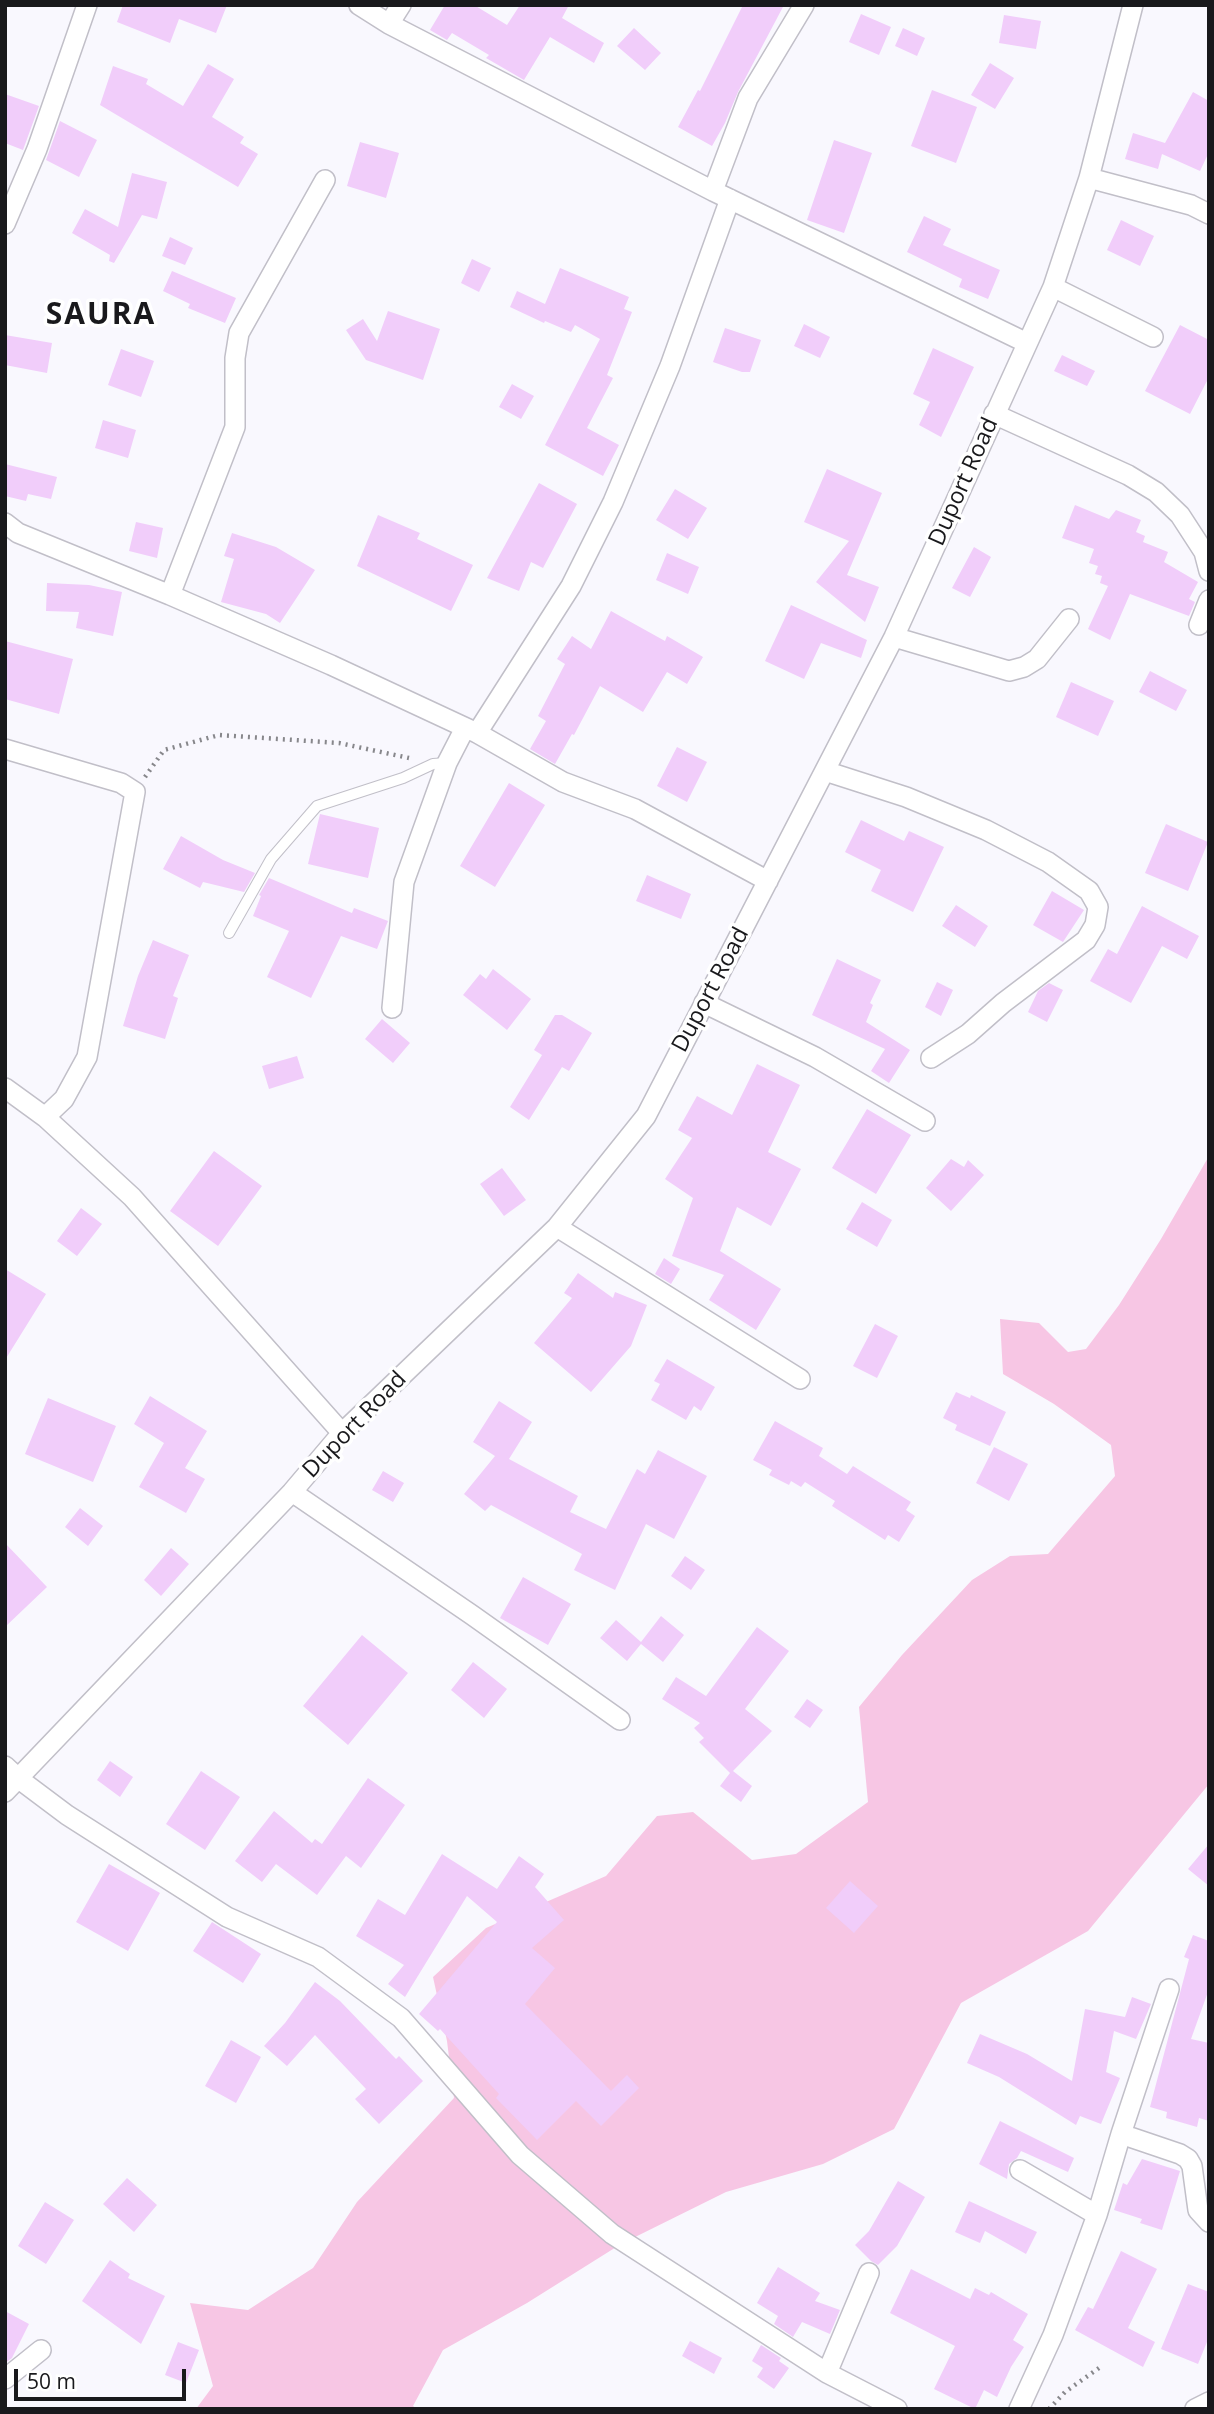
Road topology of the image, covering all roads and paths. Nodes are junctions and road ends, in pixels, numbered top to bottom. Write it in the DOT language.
graph roads {
  1 [pos="87,5"];
  2 [pos="359,5"];
  3 [pos="401,5"];
  4 [pos="804,5"];
  5 [pos="1133,5"];
  6 [pos="389,24"];
  7 [pos="1089,178"];
  8 [pos="325,180"];
  9 [pos="722,195"];
  10 [pos="1209,214"];
  11 [pos="5,224"];
  12 [pos="1053,286"];
  13 [pos="1153,337"];
  14 [pos="1027,343"];
  15 [pos="994,414"];
  16 [pos="5,523"];
  17 [pos="1209,571"];
  18 [pos="170,595"];
  19 [pos="1209,600"];
  20 [pos="1069,619"];
  21 [pos="1199,625"];
  22 [pos="894,638"];
  23 [pos="471,731"];
  24 [pos="5,749"];
  25 [pos="440,763"];
  26 [pos="825,771"];
  27 [pos="135,792"];
  28 [pos="768,881"];
  29 [pos="229,933"];
  30 [pos="704,1003"];
  31 [pos="392,1008"];
  32 [pos="931,1058"];
  33 [pos="5,1088"];
  34 [pos="45,1117"];
  35 [pos="925,1121"];
  36 [pos="557,1227"];
  37 [pos="800,1379"];
  38 [pos="342,1433"];
  39 [pos="292,1492"];
  40 [pos="620,1720"];
  41 [pos="10,1779"];
  42 [pos="1170,1989"];
  43 [pos="1121,2134"];
  44 [pos="1020,2170"];
  45 [pos="1097,2215"];
  46 [pos="1209,2222"];
  47 [pos="869,2273"];
  48 [pos="41,2350"];
  49 [pos="1099,2368"];
  50 [pos="827,2373"];
  51 [pos="5,2379"];
  52 [pos="1209,2402"];
  53 [pos="897,2409"];
  54 [pos="1020,2409"];
  55 [pos="1049,2409"];
  56 [pos="1195,2409"];
  1 -- 11 [label="street"];
  2 -- 6 [label="street"];
  3 -- 6 [label="street"];
  4 -- 9 [label="street"];
  5 -- 7 [label="street, Duport Road"];
  6 -- 9 [label="street"];
  7 -- 10 [label="street"];
  7 -- 12 [label="street, Duport Road"];
  8 -- 18 [label="street"];
  9 -- 14 [label="street"];
  9 -- 23 [label="street"];
  12 -- 13 [label="street"];
  12 -- 14 [label="street, Duport Road"];
  14 -- 15 [label="street, Duport Road"];
  15 -- 17 [label="street"];
  15 -- 22 [label="street, Duport Road"];
  16 -- 18 [label="street"];
  18 -- 23 [label="street"];
  19 -- 21 [label="street"];
  20 -- 22 [label="street"];
  22 -- 26 [label="street, Duport Road"];
  23 -- 25 [label="street"];
  23 -- 28 [label="street"];
  24 -- 27 [label="street"];
  25 -- 27 [label="path"];
  25 -- 29 [label="lane"];
  25 -- 31 [label="street"];
  26 -- 28 [label="street, Duport Road"];
  26 -- 32 [label="street"];
  27 -- 34 [label="street"];
  28 -- 30 [label="street, Duport Road"];
  30 -- 35 [label="street"];
  30 -- 36 [label="street, Duport Road"];
  33 -- 34 [label="street"];
  34 -- 38 [label="street"];
  36 -- 37 [label="street"];
  36 -- 38 [label="street, Duport Road"];
  38 -- 39 [label="street, Duport Road"];
  39 -- 40 [label="street"];
  39 -- 41 [label="street, Duport Road"];
  41 -- 50 [label="street"];
  42 -- 43 [label="street"];
  43 -- 45 [label="street"];
  43 -- 46 [label="street"];
  44 -- 45 [label="street"];
  45 -- 54 [label="street"];
  47 -- 50 [label="street"];
  48 -- 51 [label="street"];
  49 -- 55 [label="path"];
  50 -- 53 [label="street"];
  52 -- 56 [label="street"];
}
